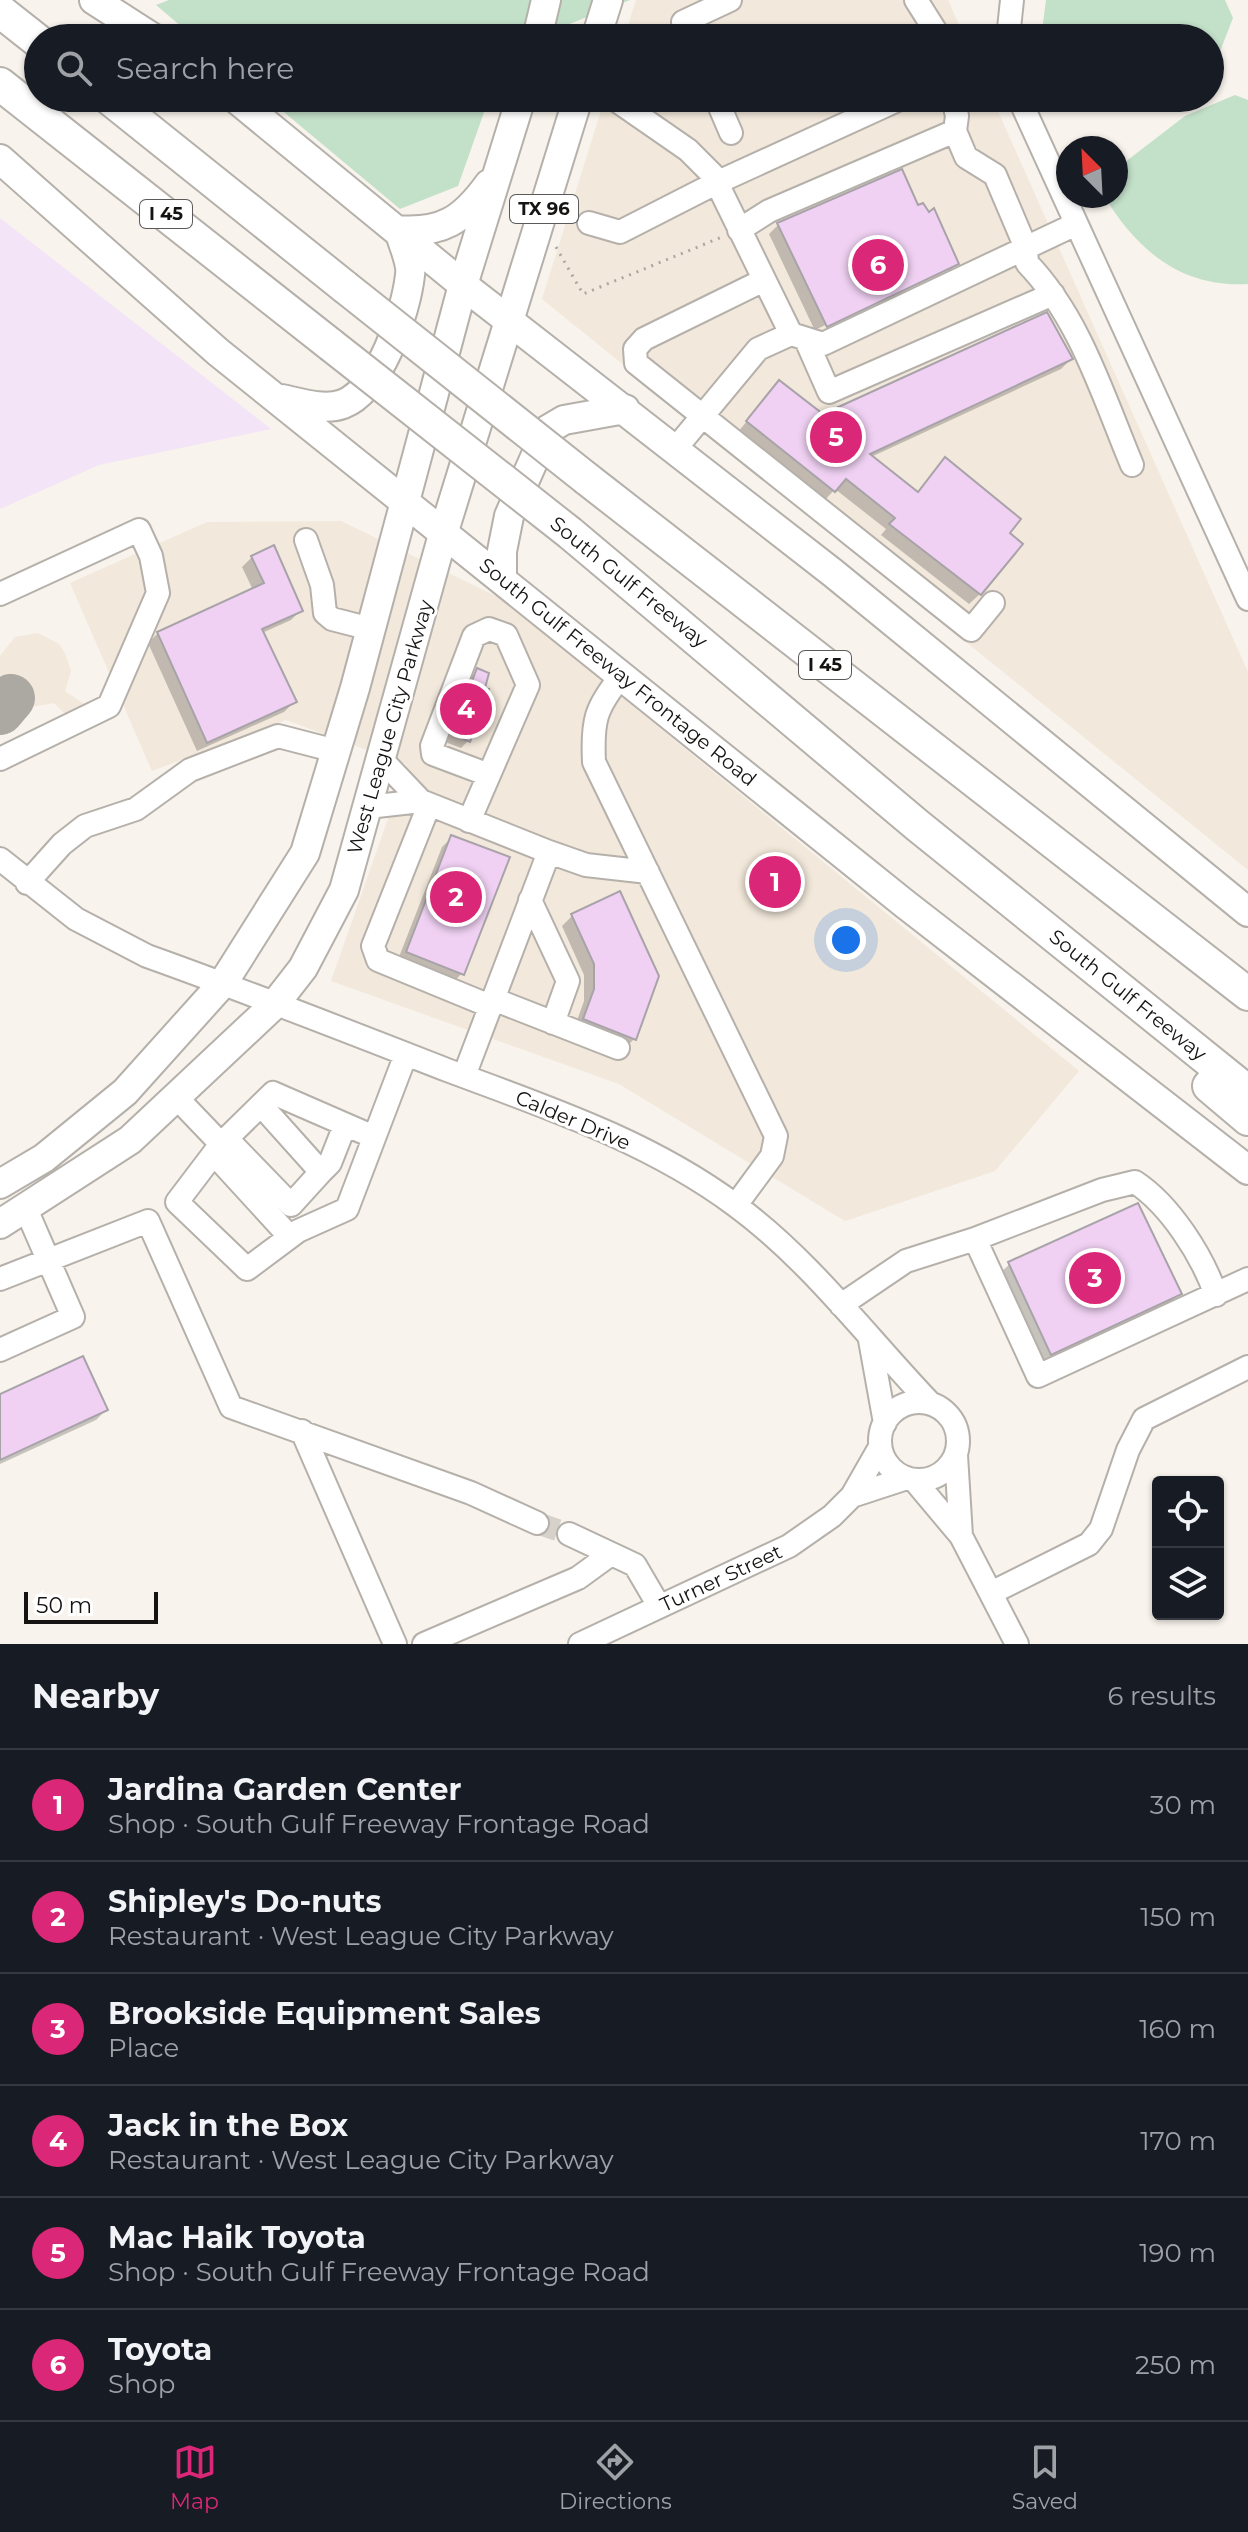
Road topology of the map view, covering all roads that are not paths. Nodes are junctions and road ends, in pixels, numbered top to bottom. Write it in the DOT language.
graph roads {
  1 [pos="94,0"];
  2 [pos="546,0"];
  3 [pos="608,0"];
  4 [pos="730,0"];
  5 [pos="916,0"];
  6 [pos="1012,0"];
  7 [pos="0,11"];
  8 [pos="131,24"];
  9 [pos="540,24"];
  10 [pos="600,24"];
  11 [pos="684,24"];
  12 [pos="931,24"];
  13 [pos="1009,24"];
  14 [pos="24,30"];
  15 [pos="0,84"];
  16 [pos="24,103"];
  17 [pos="36,112"];
  18 [pos="126,112"];
  19 [pos="252,112"];
  20 [pos="517,112"];
  21 [pos="574,112"];
  22 [pos="633,112"];
  23 [pos="722,112"];
  24 [pos="871,112"];
  25 [pos="956,112"];
  26 [pos="1025,112"];
  27 [pos="955,131"];
  28 [pos="731,133"];
  29 [pos="0,159"];
  30 [pos="499,171"];
  31 [pos="716,183"];
  32 [pos="589,223"];
  33 [pos="1074,225"];
  34 [pos="739,230"];
  35 [pos="398,232"];
  36 [pos="1026,248"];
  37 [pos="764,280"];
  38 [pos="463,285"];
  39 [pos="1053,294"];
  40 [pos="509,321"];
  41 [pos="798,337"];
  42 [pos="273,396"];
  43 [pos="625,409"];
  44 [pos="702,416"];
  45 [pos="676,448"];
  46 [pos="1132,465"];
  47 [pos="406,501"];
  48 [pos="444,531"];
  49 [pos="306,540"];
  50 [pos="502,578"];
  51 [pos="0,594"];
  52 [pos="1248,599"];
  53 [pos="993,603"];
  54 [pos="371,629"];
  55 [pos="622,675"];
  56 [pos="336,751"];
  57 [pos="836,756"];
  58 [pos="0,759"];
  59 [pos="382,760"];
  60 [pos="489,775"];
  61 [pos="425,803"];
  62 [pos="368,807"];
  63 [pos="469,821"];
  64 [pos="629,834"];
  65 [pos="1064,851"];
  66 [pos="549,852"];
  67 [pos="0,859"];
  68 [pos="607,866"];
  69 [pos="648,872"];
  70 [pos="27,883"];
  71 [pos="530,900"];
  72 [pos="1248,912"];
  73 [pos="1248,969"];
  74 [pos="223,983"];
  75 [pos="1248,994"];
  76 [pos="492,1003"];
  77 [pos="275,1004"];
  78 [pos="553,1023"];
  79 [pos="618,1048"];
  80 [pos="406,1054"];
  81 [pos="464,1076"];
  82 [pos="1248,1092"];
  83 [pos="176,1097"];
  84 [pos="261,1105"];
  85 [pos="1248,1119"];
  86 [pos="345,1125"];
  87 [pos="374,1137"];
  88 [pos="220,1146"];
  89 [pos="1248,1170"];
  90 [pos="321,1172"];
  91 [pos="1,1182"];
  92 [pos="177,1202"];
  93 [pos="736,1205"];
  94 [pos="26,1209"];
  95 [pos="148,1221"];
  96 [pos="0,1224"];
  97 [pos="290,1237"];
  98 [pos="975,1239"];
  99 [pos="48,1258"];
  100 [pos="0,1279"];
  101 [pos="1248,1279"];
  102 [pos="1216,1295"];
  103 [pos="841,1305"];
  104 [pos="870,1340"];
  105 [pos="0,1350"];
  106 [pos="1248,1367"];
  107 [pos="930,1403"];
  108 [pos="885,1423"];
  109 [pos="302,1431"];
  110 [pos="880,1447"];
  111 [pos="956,1455"];
  112 [pos="910,1479"];
  113 [pos="852,1496"];
  114 [pos="537,1523"];
  115 [pos="569,1534"];
  116 [pos="961,1536"];
  117 [pos="611,1554"];
  118 [pos="991,1593"];
  119 [pos="659,1606"];
  120 [pos="395,1644"];
  121 [pos="424,1644"];
  122 [pos="580,1644"];
  123 [pos="1017,1644"];
  1 -- 8 [label="main road"];
  2 -- 9 [label="main road"];
  3 -- 10 [label="main road"];
  4 -- 11 [label="street"];
  5 -- 12 [label="street"];
  6 -- 13 [label="street"];
  7 -- 14 [label="highway"];
  15 -- 16 [label="highway, South Gulf Freeway / I 45, bridge"];
  17 -- 57 [label="highway, South Gulf Freeway / I 45, bridge"];
  18 -- 65 [label="highway, I 45, bridge"];
  19 -- 35 [label="main road"];
  20 -- 30 [label="main road, TX 96"];
  21 -- 40 [label="main road, West League City Parkway / TX 96"];
  22 -- 31 [label="street"];
  23 -- 28 [label="street"];
  24 -- 31 [label="street"];
  25 -- 27 [label="street"];
  26 -- 33 [label="street"];
  27 -- 34 [label="street"];
  27 -- 36 [label="street"];
  29 -- 42 [label="main road, South Gulf Freeway Frontage Road"];
  30 -- 35 [label="main road"];
  30 -- 38 [label="main road, TX 96"];
  31 -- 32 [label="street"];
  31 -- 34 [label="street"];
  33 -- 36 [label="street"];
  33 -- 52 [label="street"];
  34 -- 37 [label="street"];
  35 -- 38 [label="main road"];
  35 -- 42 [label="main road"];
  36 -- 39 [label="street"];
  36 -- 41 [label="street"];
  37 -- 41 [label="street"];
  37 -- 44 [label="street"];
  38 -- 40 [label="main road"];
  38 -- 47 [label="main road, TX 96"];
  39 -- 41 [label="street"];
  39 -- 46 [label="street"];
  40 -- 43 [label="main road"];
  40 -- 48 [label="main road, West League City Parkway / TX 96"];
  41 -- 44 [label="street"];
  42 -- 47 [label="main road, South Gulf Freeway Frontage Road"];
  43 -- 45 [label="main road"];
  43 -- 50 [label="main road"];
  44 -- 45 [label="street"];
  44 -- 53 [label="street"];
  45 -- 72 [label="main road"];
  47 -- 48 [label="main road, South Gulf Freeway Frontage Road"];
  47 -- 54 [label="main road"];
  48 -- 50 [label="main road, South Gulf Freeway Frontage Road"];
  48 -- 59 [label="main road, West League City Parkway"];
  49 -- 54 [label="street"];
  50 -- 55 [label="main road, South Gulf Freeway Frontage Road"];
  51 -- 58 [label="street"];
  54 -- 56 [label="main road"];
  55 -- 64 [label="street"];
  55 -- 89 [label="main road, South Gulf Freeway Frontage Road"];
  56 -- 70 [label="street"];
  56 -- 74 [label="main road"];
  57 -- 82 [label="highway, South Gulf Freeway / I 45"];
  57 -- 85 [label="highway"];
  59 -- 61 [label="street"];
  59 -- 62 [label="main road, West League City Parkway"];
  60 -- 60 [label="street"];
  60 -- 63 [label="street"];
  61 -- 62 [label="street"];
  61 -- 63 [label="street"];
  61 -- 76 [label="street"];
  62 -- 77 [label="main road, West League City Parkway"];
  63 -- 66 [label="street"];
  64 -- 68 [label="street"];
  64 -- 69 [label="street"];
  65 -- 73 [label="highway"];
  65 -- 75 [label="highway, I 45"];
  66 -- 68 [label="street"];
  66 -- 71 [label="street"];
  67 -- 70 [label="street, Calder Drive"];
  68 -- 69 [label="street"];
  69 -- 93 [label="street"];
  70 -- 74 [label="street, Calder Drive"];
  71 -- 76 [label="street"];
  71 -- 78 [label="street"];
  74 -- 77 [label="street, Calder Drive"];
  74 -- 91 [label="main road"];
  76 -- 78 [label="street"];
  76 -- 81 [label="street"];
  77 -- 80 [label="street, Calder Drive"];
  77 -- 83 [label="main road, West League City Parkway"];
  78 -- 79 [label="street"];
  80 -- 81 [label="street, Calder Drive"];
  80 -- 87 [label="street"];
  81 -- 93 [label="street, Calder Drive"];
  83 -- 88 [label="street"];
  83 -- 94 [label="main road, West League City Parkway"];
  84 -- 86 [label="street"];
  84 -- 88 [label="street"];
  84 -- 90 [label="street"];
  86 -- 87 [label="street"];
  86 -- 90 [label="street"];
  87 -- 97 [label="street"];
  88 -- 90 [label="street"];
  88 -- 92 [label="street"];
  88 -- 97 [label="street"];
  92 -- 95 [label="street"];
  92 -- 97 [label="street"];
  93 -- 103 [label="street, Calder Drive"];
  94 -- 96 [label="main road, West League City Parkway"];
  94 -- 99 [label="street"];
  95 -- 99 [label="street"];
  95 -- 109 [label="street"];
  98 -- 102 [label="street"];
  98 -- 102 [label="street"];
  98 -- 103 [label="street"];
  99 -- 100 [label="street"];
  99 -- 105 [label="street"];
  101 -- 102 [label="street"];
  103 -- 104 [label="street, Calder Drive"];
  104 -- 107 [label="street, Calder Drive"];
  104 -- 108 [label="street, Calder Drive"];
  106 -- 118 [label="street"];
  107 -- 108 [label="street"];
  107 -- 111 [label="street"];
  108 -- 110 [label="street"];
  109 -- 114 [label="street"];
  109 -- 120 [label="street"];
  110 -- 112 [label="street"];
  110 -- 113 [label="street, Turner Street"];
  111 -- 112 [label="street"];
  111 -- 116 [label="street"];
  112 -- 113 [label="street, Turner Street"];
  112 -- 116 [label="street"];
  113 -- 119 [label="street, Turner Street"];
  115 -- 117 [label="street"];
  116 -- 118 [label="street"];
  117 -- 119 [label="street"];
  117 -- 121 [label="street"];
  118 -- 123 [label="street"];
  119 -- 122 [label="street, Turner Street"];
}
